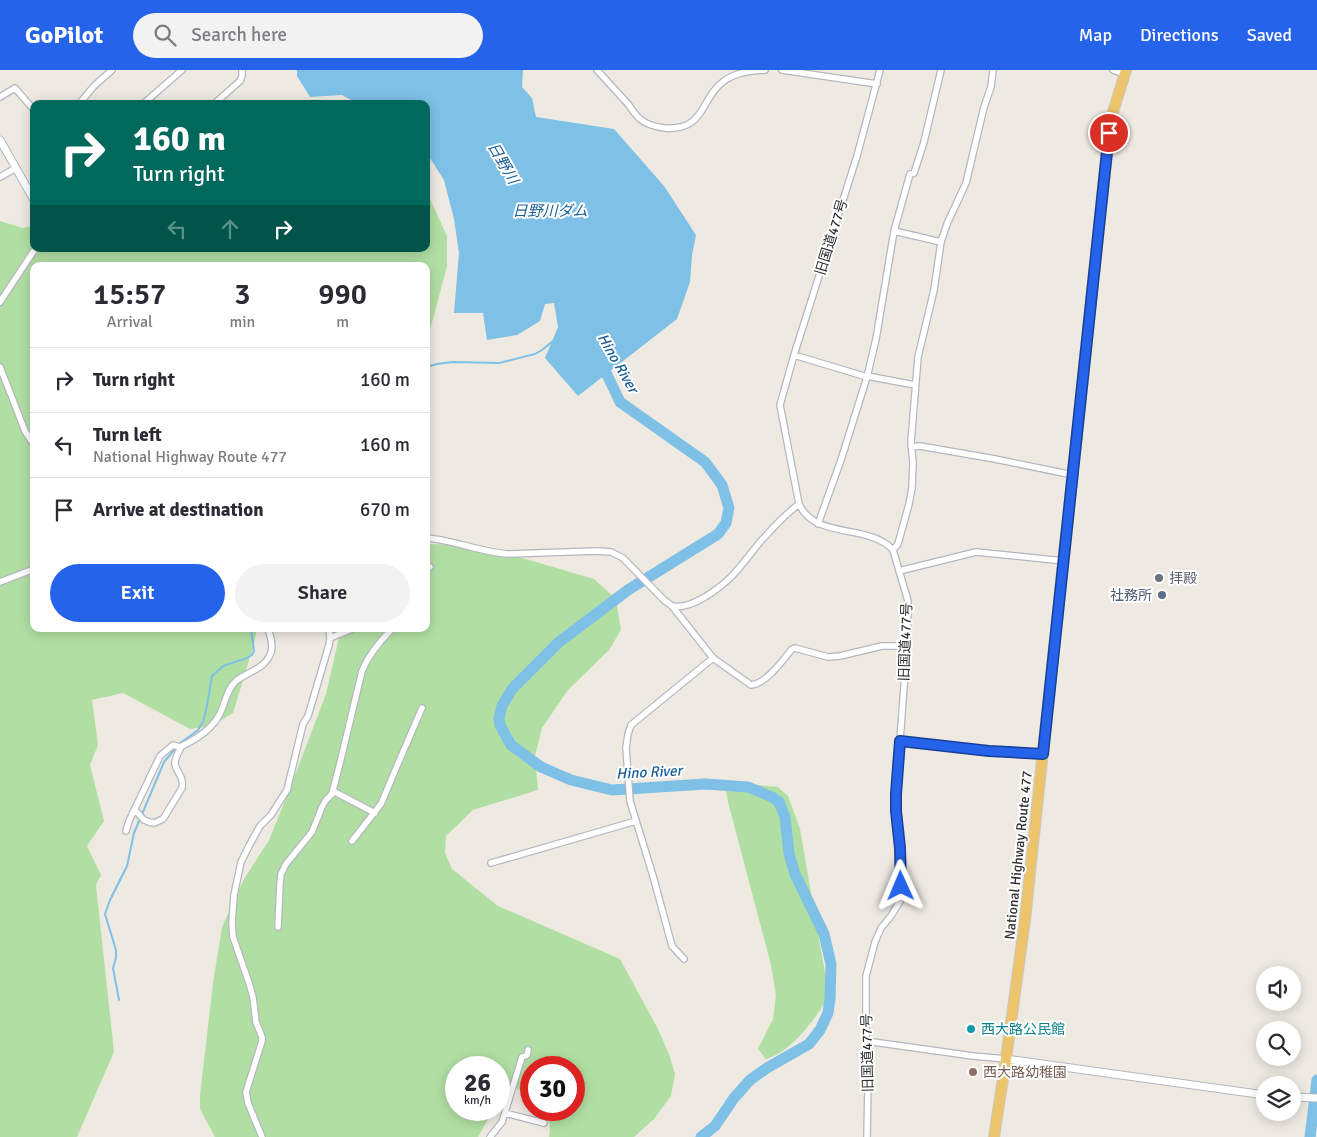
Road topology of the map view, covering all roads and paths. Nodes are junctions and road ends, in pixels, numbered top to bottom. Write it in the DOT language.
graph roads {
  1 [pos="112,70"];
  2 [pos="182,70"];
  3 [pos="242,70"];
  4 [pos="597,70"];
  5 [pos="764,70"];
  6 [pos="782,70"];
  7 [pos="880,70"];
  8 [pos="941,70"];
  9 [pos="993,70"];
  10 [pos="1113,70"];
  11 [pos="1125,72"];
  12 [pos="877,84"];
  13 [pos="0,97"];
  14 [pos="82,100"];
  15 [pos="148,100"];
  16 [pos="219,100"];
  17 [pos="30,105"];
  18 [pos="0,140"];
  19 [pos="16,168"];
  20 [pos="0,177"];
  21 [pos="30,193"];
  22 [pos="894,231"];
  23 [pos="941,242"];
  24 [pos="33,252"];
  25 [pos="0,302"];
  26 [pos="794,355"];
  27 [pos="0,367"];
  28 [pos="867,376"];
  29 [pos="915,386"];
  30 [pos="30,439"];
  31 [pos="912,447"];
  32 [pos="1073,475"];
  33 [pos="799,504"];
  34 [pos="818,524"];
  35 [pos="430,539"];
  36 [pos="893,550"];
  37 [pos="1064,561"];
  38 [pos="30,571"];
  39 [pos="899,571"];
  40 [pos="0,582"];
  41 [pos="672,606"];
  42 [pos="269,632"];
  43 [pos="329,632"];
  44 [pos="345,632"];
  45 [pos="389,632"];
  46 [pos="330,638"];
  47 [pos="907,646"];
  48 [pos="713,658"];
  49 [pos="422,708"];
  50 [pos="900,741"];
  51 [pos="181,747"];
  52 [pos="1043,754"];
  53 [pos="333,791"];
  54 [pos="136,812"];
  55 [pos="375,813"];
  56 [pos="636,821"];
  57 [pos="126,831"];
  58 [pos="352,841"];
  59 [pos="492,863"];
  60 [pos="278,927"];
  61 [pos="684,959"];
  62 [pos="866,1041"];
  63 [pos="528,1050"];
  64 [pos="1006,1060"];
  65 [pos="1256,1094"];
  66 [pos="510,1096"];
  67 [pos="1301,1098"];
  68 [pos="1317,1098"];
  69 [pos="510,1113"];
  70 [pos="502,1121"];
  71 [pos="544,1123"];
  72 [pos="262,1137"];
  73 [pos="490,1137"];
  74 [pos="867,1137"];
  75 [pos="994,1137"];
  1 -- 14 [label="street"];
  2 -- 15 [label="street"];
  3 -- 16 [label="street"];
  4 -- 5 [label="street"];
  6 -- 12 [label="street"];
  7 -- 12 [label="street, 旧国道477号"];
  8 -- 22 [label="street"];
  9 -- 23 [label="street"];
  10 -- 11 [label="street"];
  11 -- 32 [label="highway, National Highway Route 477"];
  12 -- 26 [label="street, 旧国道477号"];
  13 -- 17 [label="street"];
  18 -- 19 [label="street"];
  19 -- 20 [label="street"];
  19 -- 21 [label="street"];
  22 -- 23 [label="street"];
  22 -- 28 [label="street"];
  23 -- 29 [label="street"];
  24 -- 25 [label="street"];
  26 -- 28 [label="street"];
  26 -- 33 [label="street, 旧国道477号"];
  27 -- 30 [label="street"];
  28 -- 29 [label="street"];
  28 -- 34 [label="street"];
  29 -- 31 [label="street"];
  31 -- 32 [label="street"];
  31 -- 36 [label="street"];
  32 -- 37 [label="highway, National Highway Route 477"];
  33 -- 34 [label="street"];
  33 -- 41 [label="street"];
  34 -- 36 [label="street"];
  35 -- 41 [label="street"];
  36 -- 39 [label="street, 旧国道477号"];
  37 -- 39 [label="street"];
  37 -- 52 [label="highway, National Highway Route 477"];
  38 -- 40 [label="street"];
  39 -- 47 [label="street, 旧国道477号"];
  41 -- 48 [label="street"];
  42 -- 51 [label="street"];
  43 -- 46 [label="street"];
  44 -- 46 [label="street"];
  45 -- 53 [label="street"];
  46 -- 72 [label="street"];
  47 -- 48 [label="street"];
  47 -- 50 [label="street, 旧国道477号"];
  48 -- 56 [label="street"];
  49 -- 55 [label="street"];
  50 -- 52 [label="street"];
  50 -- 62 [label="street, 旧国道477号"];
  51 -- 54 [label="street"];
  51 -- 54 [label="street"];
  52 -- 64 [label="highway, National Highway Route 477"];
  53 -- 55 [label="street"];
  53 -- 60 [label="street"];
  54 -- 57 [label="street"];
  55 -- 58 [label="street"];
  56 -- 59 [label="street"];
  56 -- 61 [label="street"];
  62 -- 64 [label="street"];
  62 -- 74 [label="street, 旧国道477号"];
  63 -- 66 [label="street"];
  64 -- 65 [label="street"];
  64 -- 75 [label="highway, National Highway Route 477"];
  67 -- 68 [label="street"];
  69 -- 71 [label="street"];
  70 -- 73 [label="street"];
}
